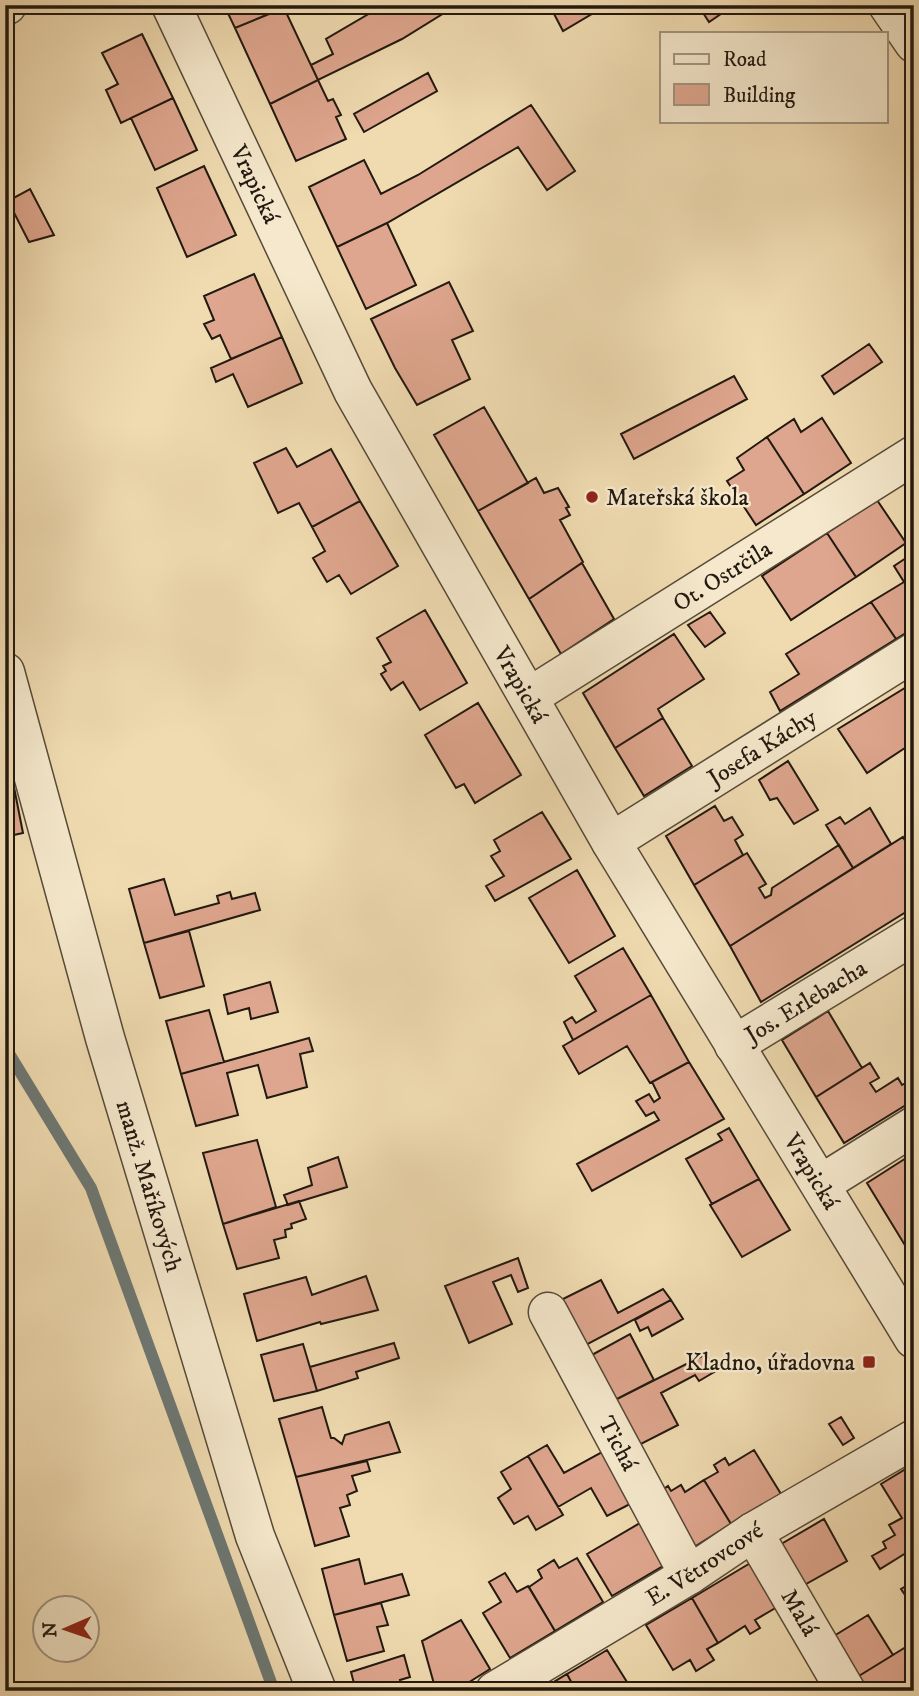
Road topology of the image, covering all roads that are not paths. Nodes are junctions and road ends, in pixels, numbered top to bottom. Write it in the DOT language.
graph roads {
  1 [pos="171,5"];
  2 [pos="888,5"];
  3 [pos="914,43"];
  4 [pos="914,455"];
  5 [pos="914,652"];
  6 [pos="5,672"];
  7 [pos="529,697"];
  8 [pos="611,842"];
  9 [pos="914,935"];
  10 [pos="734,1045"];
  11 [pos="914,1126"];
  12 [pos="821,1184"];
  13 [pos="548,1312"];
  14 [pos="914,1339"];
  15 [pos="914,1439"];
  16 [pos="753,1532"];
  17 [pos="689,1575"];
  18 [pos="317,1691"];
  19 [pos="495,1691"];
  20 [pos="846,1691"];
  1 -- 7 [label="street, Vrapická"];
  2 -- 3 [label="street"];
  4 -- 7 [label="street, Ot. Ostrčila"];
  5 -- 8 [label="street, Josefa Káchy"];
  6 -- 18 [label="street, manž. Maříkových"];
  7 -- 8 [label="street, Vrapická"];
  8 -- 10 [label="street, Vrapická"];
  9 -- 10 [label="street, Jos. Erlebacha"];
  10 -- 12 [label="street, Vrapická"];
  11 -- 12 [label="street"];
  12 -- 14 [label="street, Vrapická"];
  13 -- 17 [label="street, Tichá"];
  15 -- 16 [label="street, E. Větrovcové"];
  16 -- 17 [label="street, E. Větrovcové"];
  16 -- 20 [label="street, Malá"];
  17 -- 19 [label="street, E. Větrovcové"];
}
